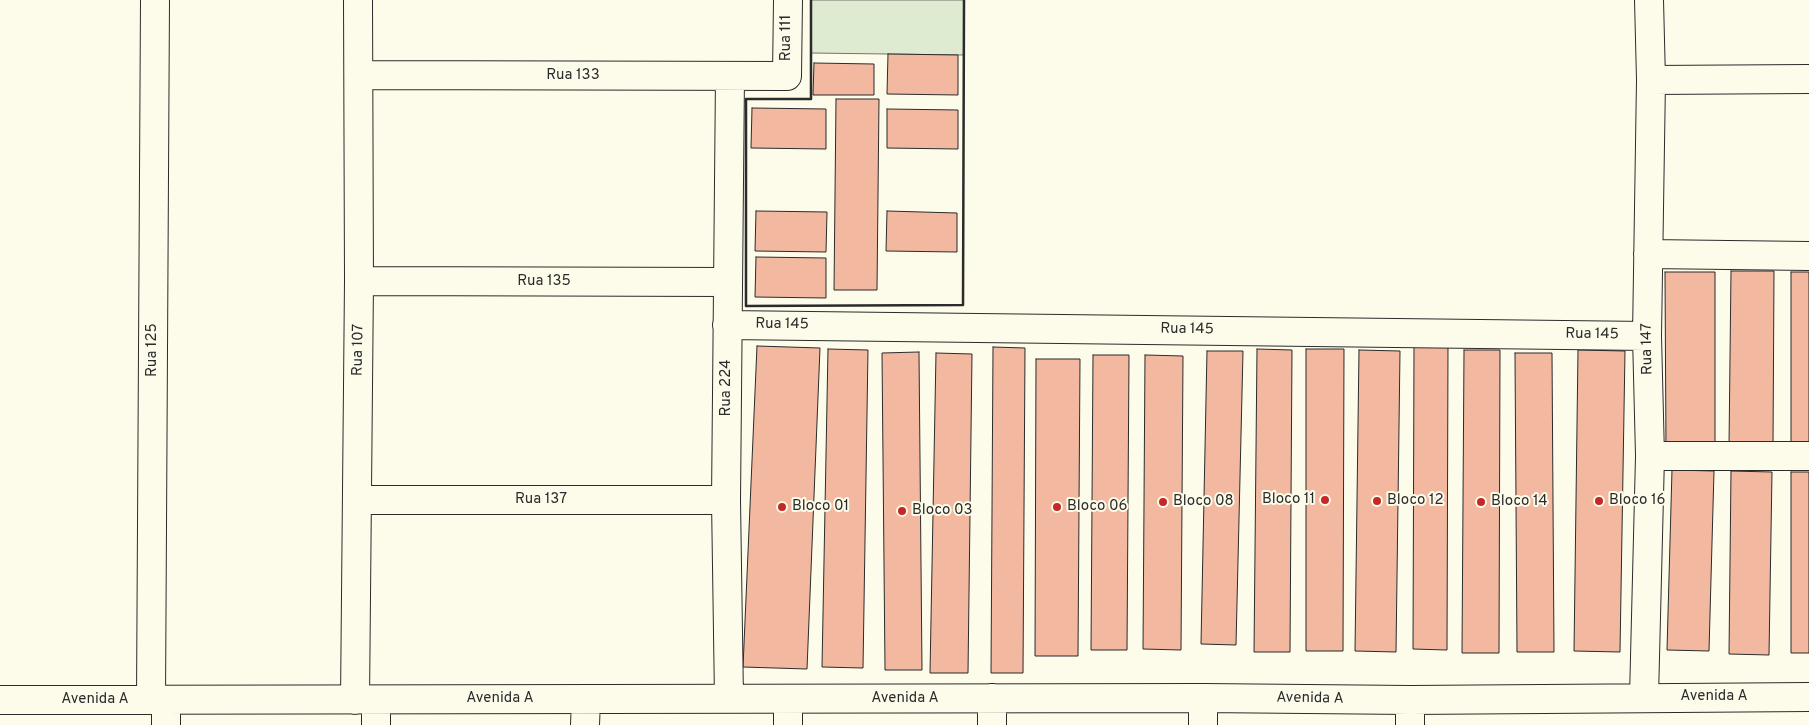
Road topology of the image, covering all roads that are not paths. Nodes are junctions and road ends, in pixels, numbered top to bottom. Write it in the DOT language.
graph roads {
  1 [pos="155,0"];
  2 [pos="358,0"];
  3 [pos="788,0"];
  4 [pos="1649,0"];
  5 [pos="360,75"];
  6 [pos="730,76"];
  7 [pos="787,76"];
  8 [pos="1809,79"];
  9 [pos="1651,80"];
  10 [pos="1648,254"];
  11 [pos="1809,256"];
  12 [pos="359,281"];
  13 [pos="728,282"];
  14 [pos="727,325"];
  15 [pos="1647,336"];
  16 [pos="1650,456"];
  17 [pos="1809,456"];
  18 [pos="357,500"];
  19 [pos="726,500"];
  20 [pos="1644,697"];
  21 [pos="1809,697"];
  22 [pos="1203,698"];
  23 [pos="729,699"];
  24 [pos="0,700"];
  25 [pos="161,708"];
  26 [pos="369,708"];
  27 [pos="586,712"];
  28 [pos="788,712"];
  29 [pos="992,712"];
  30 [pos="1410,712"];
  31 [pos="1203,725"];
  1 -- 25 [label="street, Rua 125"];
  2 -- 5 [label="street, Rua 107"];
  3 -- 7 [label="street, Rua 111"];
  4 -- 9 [label="street, Rua 147"];
  5 -- 6 [label="street, Rua 133"];
  5 -- 12 [label="street, Rua 107"];
  6 -- 7 [label="street, Rua 133"];
  6 -- 13 [label="street, Rua 224"];
  8 -- 9 [label="street"];
  9 -- 10 [label="street, Rua 147"];
  10 -- 11 [label="street"];
  10 -- 15 [label="street, Rua 147"];
  12 -- 13 [label="street, Rua 135"];
  12 -- 18 [label="street, Rua 107"];
  13 -- 14 [label="street, Rua 224"];
  14 -- 15 [label="street, Rua 145"];
  14 -- 19 [label="street, Rua 224"];
  15 -- 16 [label="street, Rua 147"];
  16 -- 17 [label="street"];
  16 -- 20 [label="street, Rua 147"];
  18 -- 19 [label="street, Rua 137"];
  18 -- 26 [label="street, Rua 107"];
  19 -- 23 [label="street, Rua 224"];
  20 -- 21 [label="street, Avenida A"];
  20 -- 30 [label="street, Avenida A"];
  22 -- 29 [label="street, Avenida A"];
  22 -- 30 [label="street, Avenida A"];
  22 -- 31 [label="street"];
  23 -- 27 [label="street, Avenida A"];
  23 -- 28 [label="street, Avenida A"];
  24 -- 25 [label="street, Avenida A"];
  25 -- 26 [label="street, Avenida A"];
  26 -- 27 [label="street, Avenida A"];
  28 -- 29 [label="street, Avenida A"];
}
